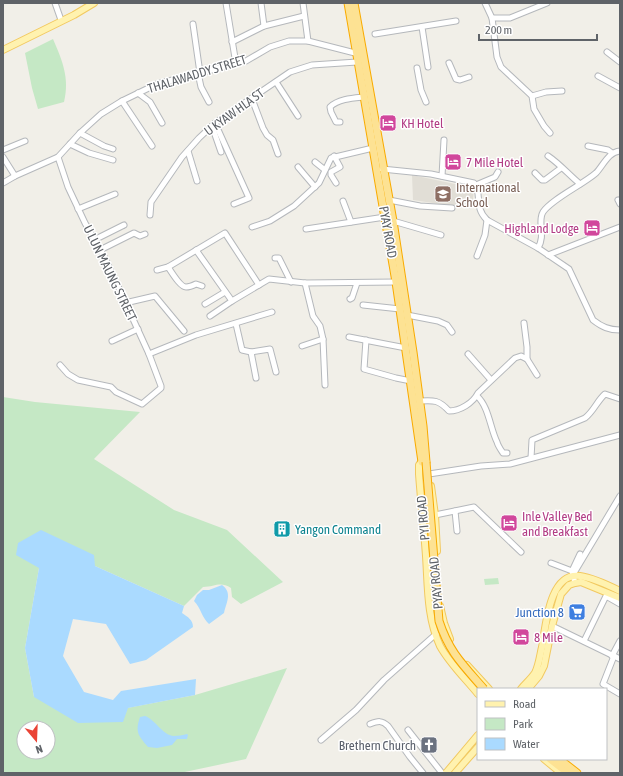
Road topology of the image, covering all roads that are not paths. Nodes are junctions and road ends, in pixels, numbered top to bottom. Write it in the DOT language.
graph roads {
  1 [pos="55,3"];
  2 [pos="94,3"];
  3 [pos="226,3"];
  4 [pos="261,3"];
  5 [pos="303,3"];
  6 [pos="348,3"];
  7 [pos="354,3"];
  8 [pos="484,3"];
  9 [pos="547,3"];
  10 [pos="304,16"];
  11 [pos="492,18"];
  12 [pos="61,20"];
  13 [pos="456,21"];
  14 [pos="193,24"];
  15 [pos="264,26"];
  16 [pos="422,27"];
  17 [pos="375,34"];
  18 [pos="308,40"];
  19 [pos="232,42"];
  20 [pos="3,50"];
  21 [pos="359,52"];
  22 [pos="607,52"];
  23 [pos="357,62"];
  24 [pos="620,62"];
  25 [pos="449,63"];
  26 [pos="236,64"];
  27 [pos="428,67"];
  28 [pos="417,68"];
  29 [pos="199,73"];
  30 [pos="598,76"];
  31 [pos="469,77"];
  32 [pos="276,82"];
  33 [pos="620,88"];
  34 [pos="562,91"];
  35 [pos="138,93"];
  36 [pos="532,96"];
  37 [pos="364,97"];
  38 [pos="252,99"];
  39 [pos="122,101"];
  40 [pos="210,102"];
  41 [pos="426,102"];
  42 [pos="298,116"];
  43 [pos="340,122"];
  44 [pos="162,123"];
  45 [pos="214,125"];
  46 [pos="80,133"];
  47 [pos="550,133"];
  48 [pos="444,140"];
  49 [pos="25,141"];
  50 [pos="70,144"];
  51 [pos="152,146"];
  52 [pos="588,146"];
  53 [pos="373,148"];
  54 [pos="113,149"];
  55 [pos="3,150"];
  56 [pos="188,150"];
  57 [pos="620,151"];
  58 [pos="221,152"];
  59 [pos="612,153"];
  60 [pos="278,154"];
  61 [pos="334,156"];
  62 [pos="548,156"];
  63 [pos="3,157"];
  64 [pos="58,158"];
  65 [pos="113,160"];
  66 [pos="315,162"];
  67 [pos="298,167"];
  68 [pos="561,168"];
  69 [pos="380,169"];
  70 [pos="325,170"];
  71 [pos="498,172"];
  72 [pos="535,173"];
  73 [pos="15,176"];
  74 [pos="442,176"];
  75 [pos="197,181"];
  76 [pos="3,183"];
  77 [pos="336,183"];
  78 [pos="580,184"];
  79 [pos="476,185"];
  80 [pos="315,187"];
  81 [pos="115,194"];
  82 [pos="389,200"];
  83 [pos="343,201"];
  84 [pos="234,204"];
  85 [pos="452,208"];
  86 [pos="78,209"];
  87 [pos="150,215"];
  88 [pos="385,217"];
  89 [pos="487,220"];
  90 [pos="392,221"];
  91 [pos="351,222"];
  92 [pos="124,225"];
  93 [pos="252,227"];
  94 [pos="620,227"];
  95 [pos="306,229"];
  96 [pos="145,234"];
  97 [pos="441,235"];
  98 [pos="94,240"];
  99 [pos="538,248"];
  100 [pos="100,250"];
  101 [pos="196,250"];
  102 [pos="548,255"];
  103 [pos="477,256"];
  104 [pos="275,258"];
  105 [pos="168,267"];
  106 [pos="157,270"];
  107 [pos="291,282"];
  108 [pos="396,282"];
  109 [pos="305,283"];
  110 [pos="357,283"];
  111 [pos="259,285"];
  112 [pos="202,286"];
  113 [pos="225,292"];
  114 [pos="350,299"];
  115 [pos="232,301"];
  116 [pos="125,303"];
  117 [pos="205,304"];
  118 [pos="363,305"];
  119 [pos="400,309"];
  120 [pos="272,312"];
  121 [pos="407,315"];
  122 [pos="210,316"];
  123 [pos="524,323"];
  124 [pos="236,324"];
  125 [pos="138,329"];
  126 [pos="620,330"];
  127 [pos="184,331"];
  128 [pos="452,332"];
  129 [pos="349,337"];
  130 [pos="323,339"];
  131 [pos="112,340"];
  132 [pos="366,340"];
  133 [pos="302,346"];
  134 [pos="406,348"];
  135 [pos="251,352"];
  136 [pos="149,354"];
  137 [pos="468,354"];
  138 [pos="527,359"];
  139 [pos="60,365"];
  140 [pos="276,372"];
  141 [pos="537,375"];
  142 [pos="256,378"];
  143 [pos="491,380"];
  144 [pos="411,381"];
  145 [pos="325,385"];
  146 [pos="477,396"];
  147 [pos="620,400"];
  148 [pos="420,401"];
  149 [pos="620,434"];
  150 [pos="507,453"];
  151 [pos="531,458"];
  152 [pos="424,461"];
  153 [pos="429,474"];
  154 [pos="620,496"];
  155 [pos="455,511"];
  156 [pos="435,515"];
  157 [pos="457,531"];
  158 [pos="521,552"];
  159 [pos="580,554"];
  160 [pos="551,563"];
  161 [pos="574,576"];
  162 [pos="620,591"];
  163 [pos="620,598"];
  164 [pos="620,604"];
  165 [pos="552,626"];
  166 [pos="436,634"];
  167 [pos="448,636"];
  168 [pos="584,641"];
  169 [pos="620,641"];
  170 [pos="613,656"];
  171 [pos="620,659"];
  172 [pos="477,688"];
  173 [pos="483,688"];
  174 [pos="488,688"];
  175 [pos="521,688"];
  176 [pos="529,688"];
  177 [pos="477,693"];
  178 [pos="620,694"];
  179 [pos="370,724"];
  180 [pos="408,730"];
  181 [pos="477,736"];
  182 [pos="321,740"];
  183 [pos="477,749"];
  184 [pos="545,760"];
  185 [pos="551,760"];
  186 [pos="560,760"];
  187 [pos="564,760"];
  188 [pos="423,773"];
  189 [pos="442,773"];
  190 [pos="446,773"];
  191 [pos="455,773"];
  192 [pos="561,773"];
  193 [pos="568,773"];
  194 [pos="577,773"];
  195 [pos="580,773"];
  1 -- 12 [label="street"];
  2 -- 12 [label="main road"];
  3 -- 19 [label="street"];
  4 -- 15 [label="street"];
  5 -- 10 [label="street"];
  6 -- 21 [label="highway, PYAY ROAD"];
  7 -- 21 [label="highway, PYAY ROAD"];
  8 -- 11 [label="street"];
  9 -- 11 [label="street"];
  10 -- 15 [label="street"];
  10 -- 18 [label="street"];
  11 -- 36 [label="street"];
  12 -- 20 [label="main road"];
  13 -- 16 [label="street"];
  14 -- 29 [label="street"];
  15 -- 19 [label="street"];
  16 -- 17 [label="street"];
  16 -- 27 [label="street"];
  18 -- 21 [label="street, THALAWADDY STREET"];
  18 -- 26 [label="street, THALAWADDY STREET"];
  19 -- 26 [label="street"];
  21 -- 23 [label="highway, PYAY ROAD"];
  21 -- 69 [label="highway, PYAY ROAD"];
  22 -- 24 [label="street"];
  23 -- 32 [label="street, U KYAW HLA ST"];
  23 -- 37 [label="highway, PYAY ROAD"];
  25 -- 31 [label="street"];
  26 -- 29 [label="street, THALAWADDY STREET"];
  28 -- 41 [label="street"];
  29 -- 35 [label="street, THALAWADDY STREET"];
  29 -- 40 [label="street"];
  30 -- 33 [label="street"];
  32 -- 38 [label="street, U KYAW HLA ST"];
  32 -- 42 [label="street"];
  34 -- 36 [label="street"];
  35 -- 39 [label="street, THALAWADDY STREET"];
  35 -- 44 [label="street"];
  36 -- 47 [label="street"];
  37 -- 43 [label="street"];
  37 -- 53 [label="highway, PYAY ROAD"];
  38 -- 45 [label="street, U KYAW HLA ST"];
  38 -- 60 [label="street"];
  39 -- 46 [label="street, THALAWADDY STREET"];
  39 -- 51 [label="street"];
  45 -- 56 [label="street, U KYAW HLA ST"];
  45 -- 58 [label="street"];
  45 -- 84 [label="street"];
  46 -- 50 [label="street, THALAWADDY STREET"];
  46 -- 54 [label="street"];
  48 -- 74 [label="street"];
  49 -- 55 [label="street"];
  50 -- 64 [label="street, THALAWADDY STREET"];
  50 -- 65 [label="street"];
  52 -- 59 [label="street"];
  53 -- 61 [label="street"];
  53 -- 69 [label="highway, PYAY ROAD"];
  56 -- 75 [label="street"];
  56 -- 87 [label="street, U KYAW HLA ST"];
  57 -- 59 [label="street"];
  59 -- 78 [label="street"];
  61 -- 70 [label="street"];
  61 -- 77 [label="street"];
  62 -- 68 [label="street"];
  63 -- 73 [label="street"];
  64 -- 73 [label="street"];
  64 -- 86 [label="street, U LUN MAUNG STREET"];
  66 -- 70 [label="street"];
  67 -- 80 [label="street"];
  68 -- 72 [label="street"];
  68 -- 78 [label="street"];
  69 -- 74 [label="street"];
  69 -- 82 [label="highway, PYAY ROAD"];
  69 -- 88 [label="highway, PYAY ROAD"];
  70 -- 80 [label="street"];
  71 -- 79 [label="street"];
  73 -- 76 [label="street"];
  74 -- 79 [label="street"];
  78 -- 99 [label="street"];
  79 -- 89 [label="street"];
  80 -- 93 [label="street"];
  81 -- 86 [label="street"];
  82 -- 85 [label="street"];
  82 -- 90 [label="highway, PYAY ROAD"];
  83 -- 91 [label="street"];
  86 -- 98 [label="street, U LUN MAUNG STREET"];
  88 -- 91 [label="street"];
  88 -- 108 [label="highway, PYAY ROAD"];
  89 -- 99 [label="street"];
  89 -- 103 [label="street"];
  90 -- 97 [label="street"];
  90 -- 121 [label="highway, PYAY ROAD"];
  91 -- 95 [label="street"];
  92 -- 98 [label="street"];
  94 -- 102 [label="street"];
  96 -- 100 [label="street"];
  98 -- 100 [label="street, U LUN MAUNG STREET"];
  99 -- 102 [label="street"];
  100 -- 116 [label="street, U LUN MAUNG STREET"];
  101 -- 105 [label="street"];
  101 -- 111 [label="street"];
  101 -- 113 [label="street"];
  102 -- 126 [label="street"];
  104 -- 107 [label="street"];
  105 -- 106 [label="street"];
  105 -- 112 [label="street"];
  107 -- 109 [label="street"];
  107 -- 111 [label="street"];
  108 -- 110 [label="street"];
  108 -- 119 [label="highway, PYAY ROAD"];
  109 -- 110 [label="street"];
  109 -- 130 [label="street"];
  110 -- 114 [label="street"];
  111 -- 115 [label="street"];
  113 -- 115 [label="street"];
  113 -- 117 [label="street"];
  115 -- 122 [label="street"];
  116 -- 125 [label="street, U LUN MAUNG STREET"];
  116 -- 127 [label="street"];
  118 -- 119 [label="street"];
  119 -- 134 [label="highway, PYAY ROAD"];
  120 -- 124 [label="street"];
  121 -- 128 [label="street"];
  121 -- 148 [label="highway, PYAY ROAD"];
  123 -- 138 [label="street"];
  124 -- 135 [label="street"];
  124 -- 136 [label="street"];
  125 -- 131 [label="street"];
  125 -- 136 [label="street, U LUN MAUNG STREET"];
  129 -- 132 [label="street"];
  130 -- 133 [label="street"];
  130 -- 145 [label="street"];
  132 -- 134 [label="street"];
  132 -- 144 [label="street"];
  134 -- 144 [label="highway, PYAY ROAD"];
  135 -- 140 [label="street"];
  135 -- 142 [label="street"];
  136 -- 139 [label="street, U LUN MAUNG STREET"];
  137 -- 143 [label="street"];
  138 -- 141 [label="street"];
  138 -- 143 [label="street"];
  143 -- 146 [label="street"];
  144 -- 152 [label="highway, PYAY ROAD"];
  146 -- 148 [label="street"];
  146 -- 150 [label="street"];
  147 -- 151 [label="street"];
  148 -- 152 [label="highway, PYAY ROAD"];
  149 -- 151 [label="street"];
  151 -- 153 [label="street"];
  152 -- 153 [label="main road, PYI ROAD"];
  152 -- 166 [label="main road, PYI ROAD"];
  152 -- 172 [label="highway, PYAY ROAD, bridge"];
  152 -- 173 [label="highway, PYAY ROAD, bridge"];
  153 -- 156 [label="main road, PYI ROAD"];
  154 -- 161 [label="street"];
  155 -- 156 [label="street"];
  155 -- 157 [label="street"];
  155 -- 158 [label="street"];
  156 -- 167 [label="main road, PYI ROAD"];
  159 -- 161 [label="street"];
  160 -- 161 [label="street"];
  161 -- 162 [label="main road"];
  161 -- 163 [label="main road"];
  161 -- 165 [label="main road"];
  161 -- 175 [label="main road"];
  164 -- 168 [label="street"];
  165 -- 168 [label="street"];
  165 -- 176 [label="main road"];
  166 -- 167 [label="main road"];
  166 -- 177 [label="main road, PYI ROAD"];
  166 -- 182 [label="street"];
  167 -- 174 [label="main road"];
  168 -- 170 [label="street"];
  169 -- 170 [label="street"];
  170 -- 171 [label="street"];
  170 -- 178 [label="street"];
  179 -- 188 [label="street"];
  180 -- 189 [label="street"];
  181 -- 190 [label="main road"];
  183 -- 191 [label="main road"];
  184 -- 192 [label="main road"];
  185 -- 193 [label="highway"];
  186 -- 194 [label="highway"];
  187 -- 195 [label="main road"];
}
